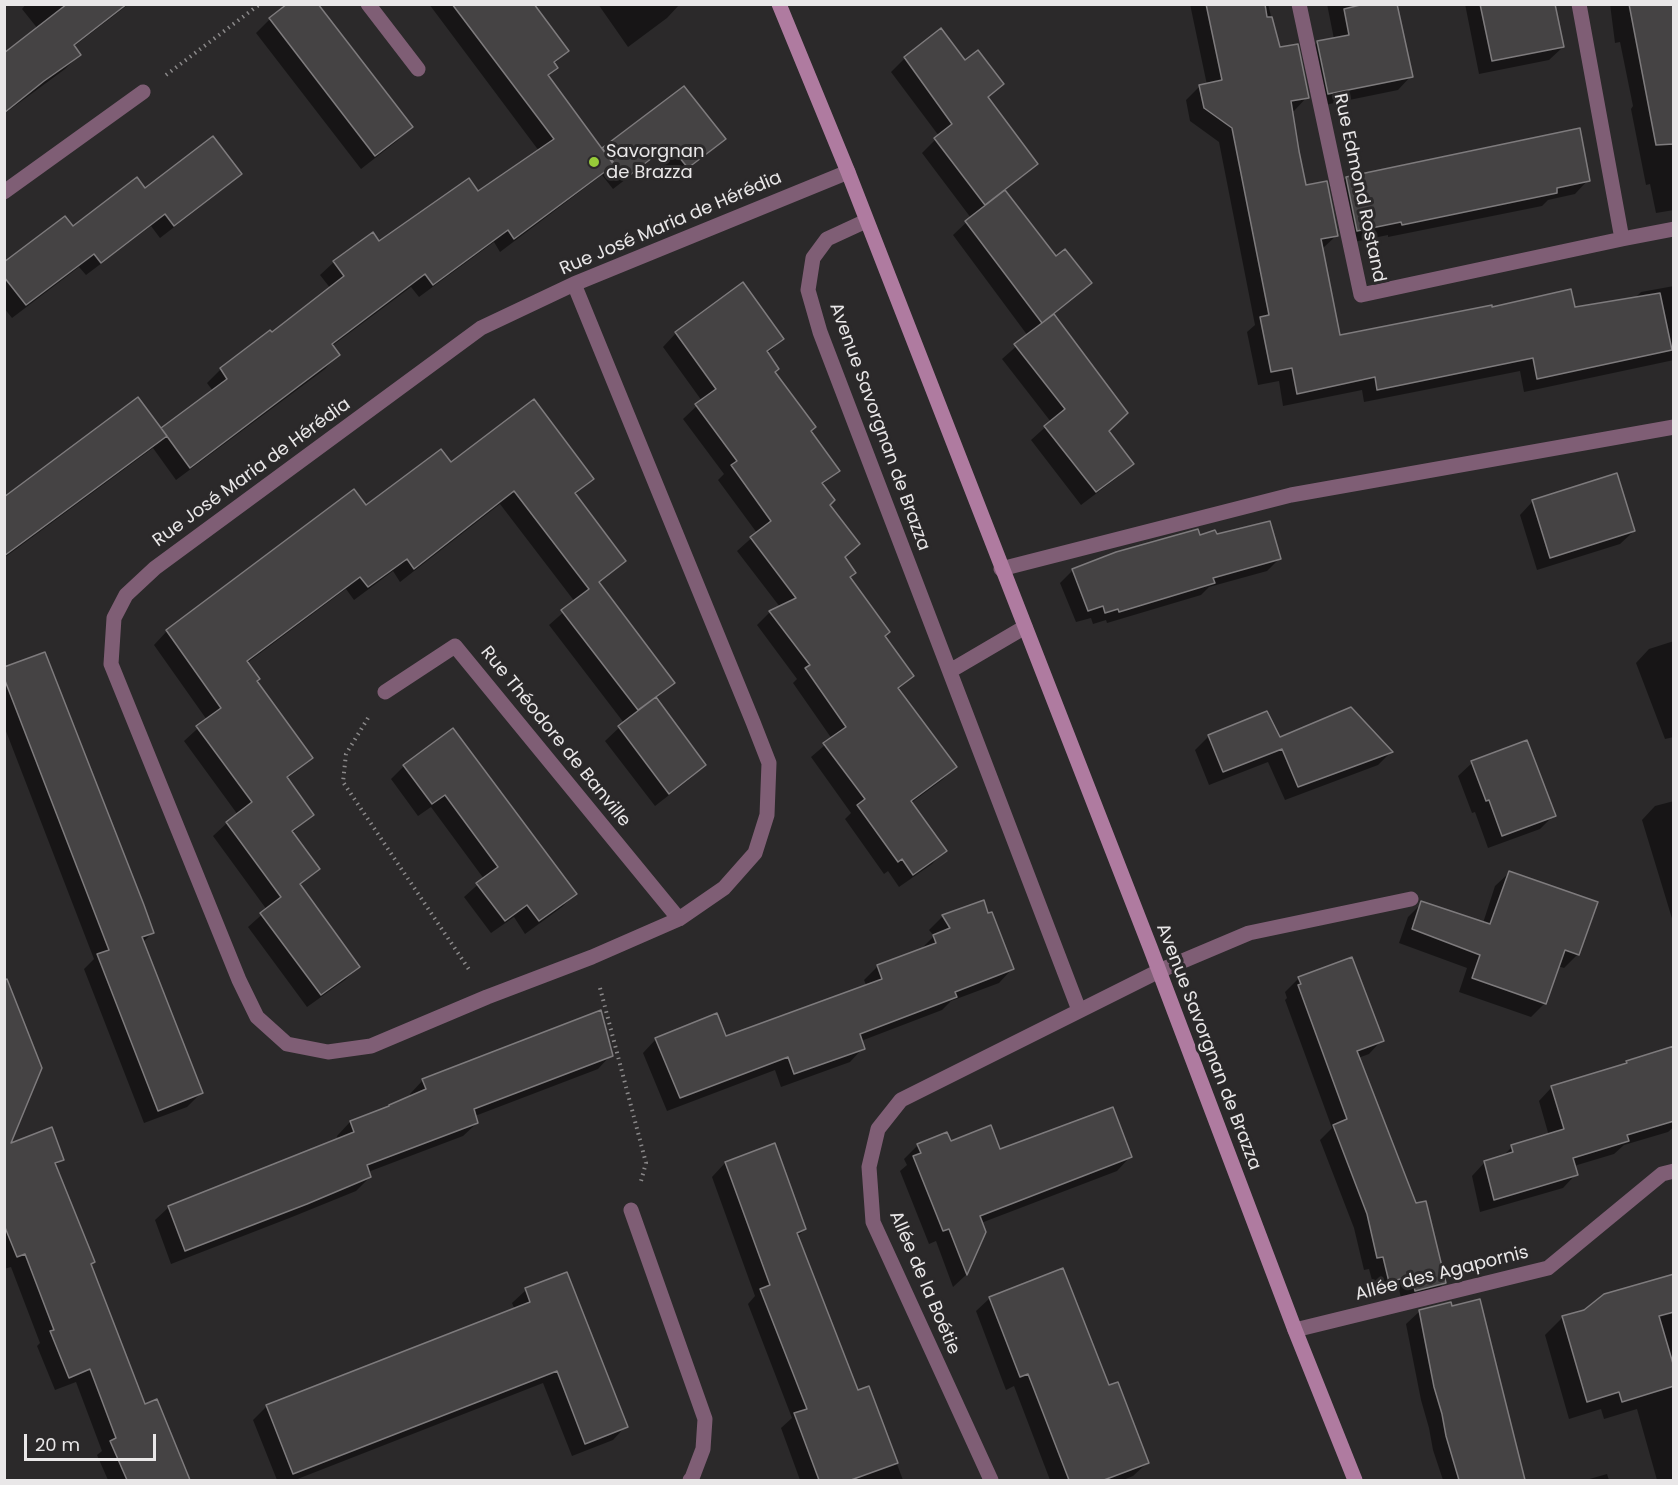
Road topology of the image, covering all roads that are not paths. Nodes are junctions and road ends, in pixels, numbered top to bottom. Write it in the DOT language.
graph roads {
  1 [pos="368,4"];
  2 [pos="1299,4"];
  3 [pos="1579,4"];
  4 [pos="784,6"];
  5 [pos="418,69"];
  6 [pos="144,92"];
  7 [pos="848,172"];
  8 [pos="4,192"];
  9 [pos="866,221"];
  10 [pos="1674,229"];
  11 [pos="1622,239"];
  12 [pos="574,284"];
  13 [pos="1674,427"];
  14 [pos="1001,569"];
  15 [pos="1025,627"];
  16 [pos="950,671"];
  17 [pos="385,692"];
  18 [pos="1411,899"];
  19 [pos="679,919"];
  20 [pos="1159,971"];
  21 [pos="1079,1010"];
  22 [pos="1674,1171"];
  23 [pos="632,1210"];
  24 [pos="1295,1330"];
  25 [pos="690,1480"];
  26 [pos="991,1480"];
  27 [pos="1355,1480"];
  1 -- 5 [label="street"];
  2 -- 11 [label="street, Rue Edmond Rostand"];
  3 -- 11 [label="street"];
  4 -- 7 [label="street, Avenue Savorgnan de Brazza"];
  6 -- 8 [label="street"];
  7 -- 9 [label="street, Avenue Savorgnan de Brazza"];
  7 -- 12 [label="street, Rue José Maria de Hérédia"];
  9 -- 14 [label="street, Avenue Savorgnan de Brazza"];
  9 -- 16 [label="street, Avenue Savorgnan de Brazza"];
  10 -- 11 [label="street"];
  12 -- 19 [label="street"];
  12 -- 19 [label="street, Rue José Maria de Hérédia"];
  13 -- 14 [label="street"];
  14 -- 15 [label="street, Avenue Savorgnan de Brazza"];
  15 -- 16 [label="street"];
  15 -- 20 [label="street, Avenue Savorgnan de Brazza"];
  16 -- 21 [label="street, Avenue Savorgnan de Brazza"];
  17 -- 19 [label="street, Rue Théodore de Banville"];
  18 -- 20 [label="street, Allée de la Boétie"];
  20 -- 21 [label="street, Allée de la Boétie"];
  20 -- 24 [label="street, Avenue Savorgnan de Brazza"];
  21 -- 26 [label="street, Allée de la Boétie"];
  22 -- 24 [label="street, Allée des Agapornis"];
  23 -- 25 [label="street"];
  24 -- 27 [label="street, Avenue Savorgnan de Brazza"];
}
